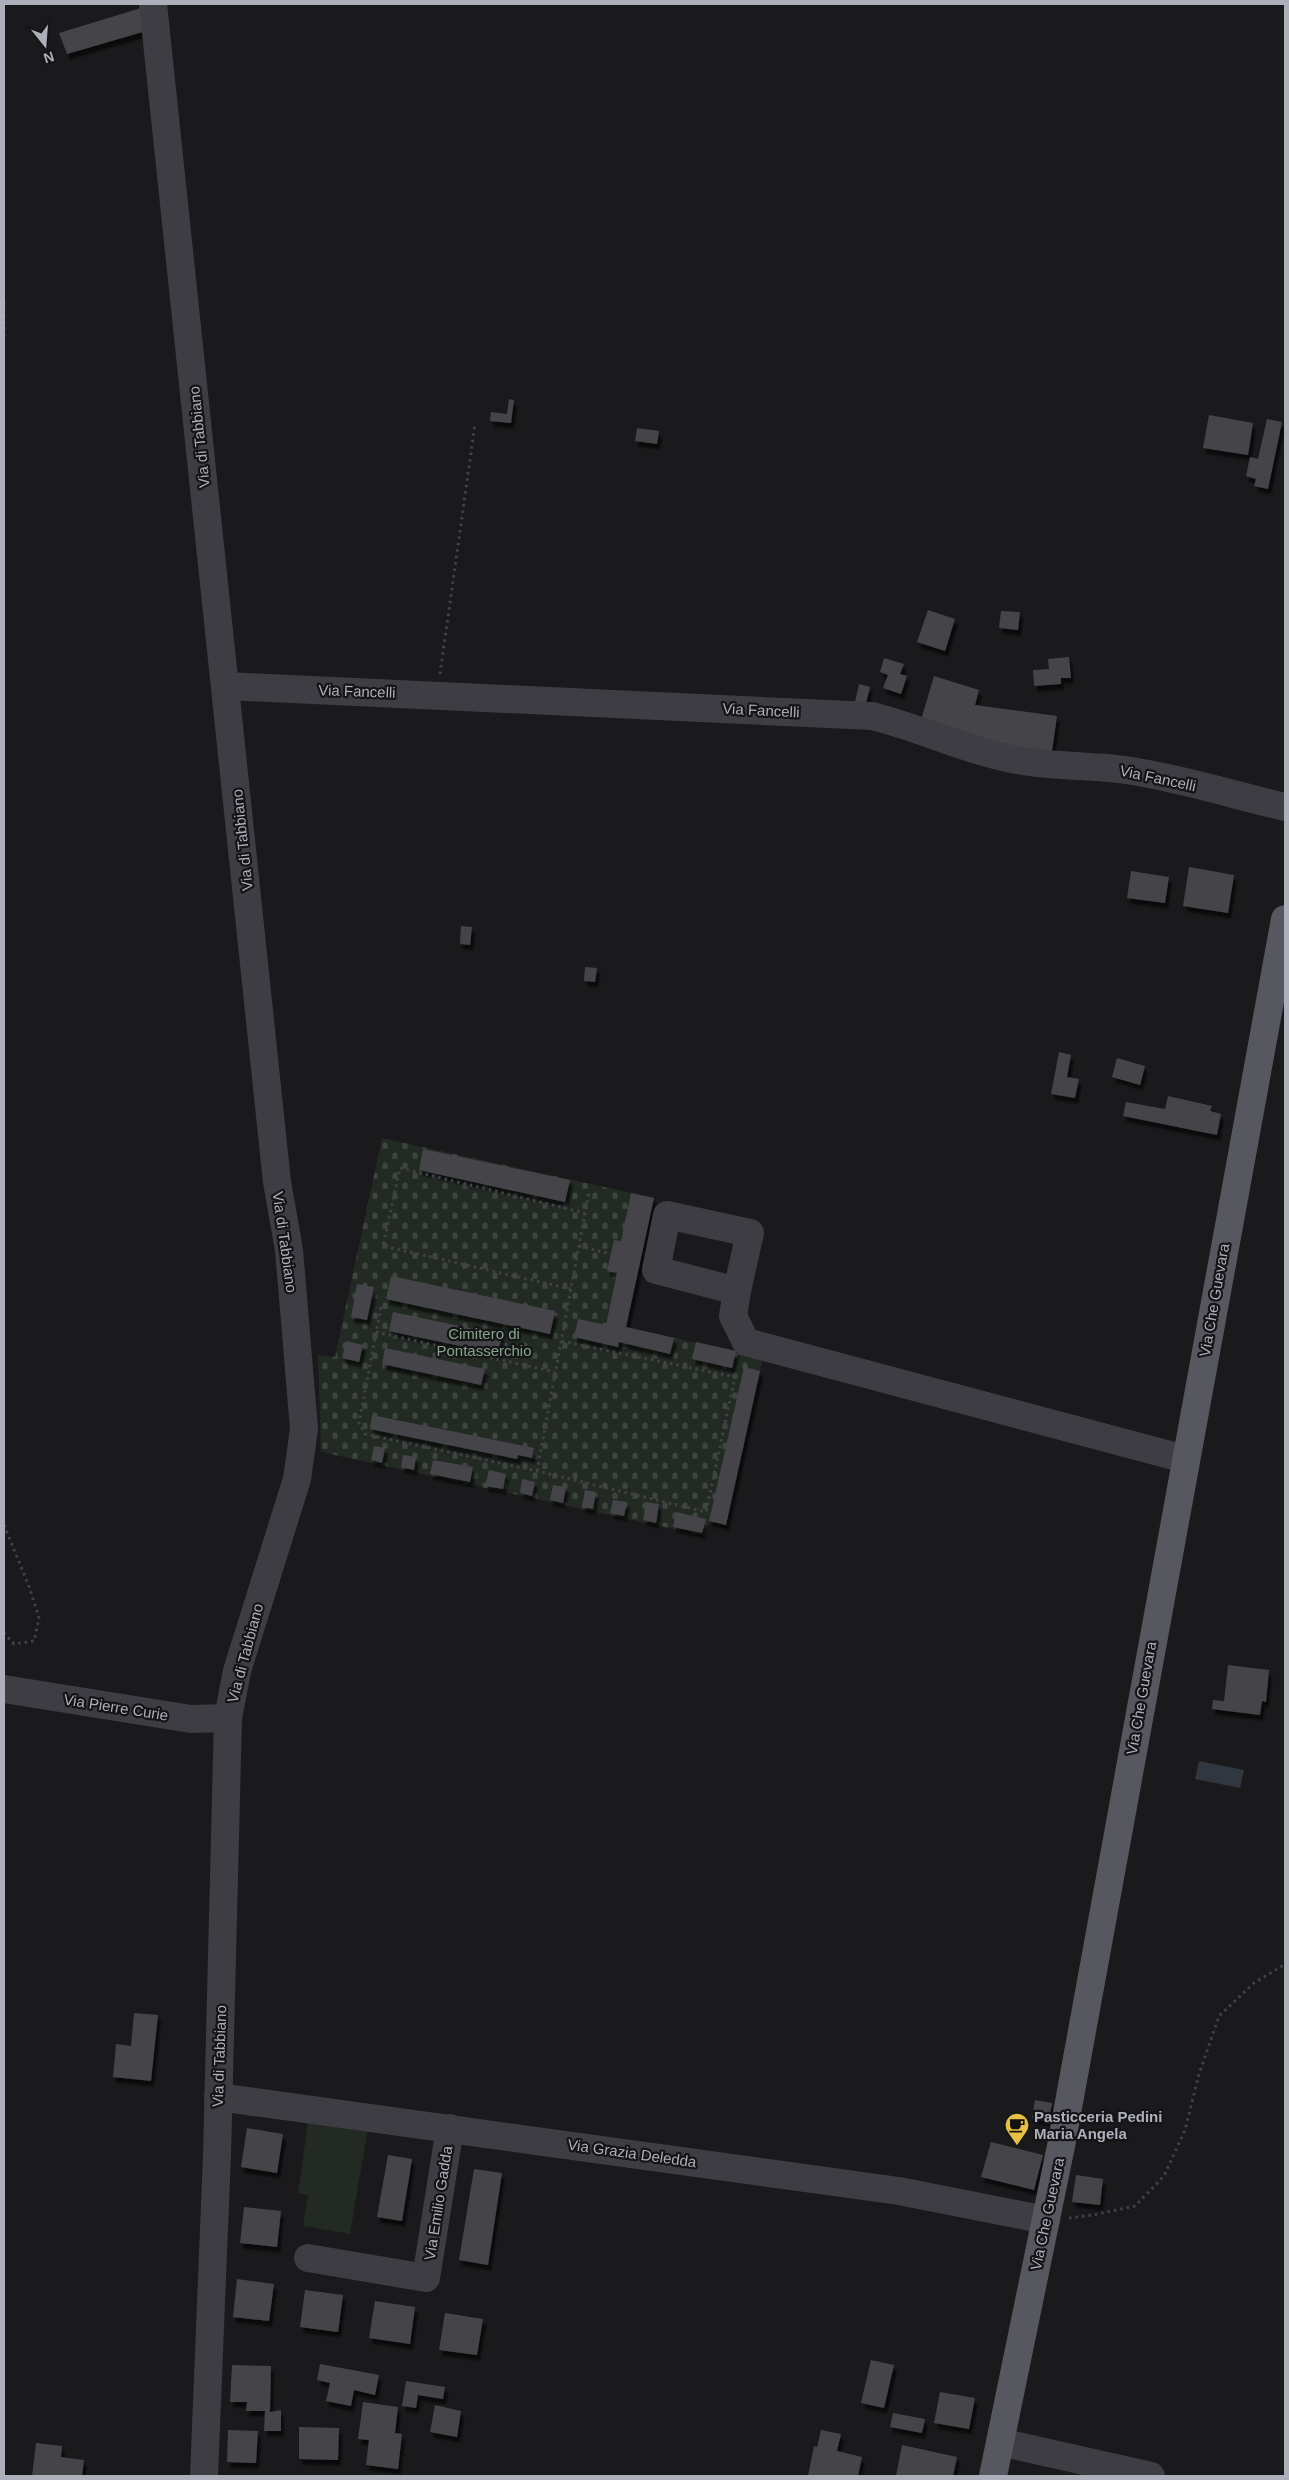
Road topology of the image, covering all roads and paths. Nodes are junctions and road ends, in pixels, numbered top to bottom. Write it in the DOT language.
graph roads {
  1 [pos="153,4"];
  2 [pos="4,302"];
  3 [pos="4,340"];
  4 [pos="475,424"];
  5 [pos="226,686"];
  6 [pos="439,695"];
  7 [pos="1285,807"];
  8 [pos="1285,919"];
  9 [pos="589,1192"];
  10 [pos="585,1212"];
  11 [pos="579,1246"];
  12 [pos="611,1254"];
  13 [pos="571,1289"];
  14 [pos="737,1291"];
  15 [pos="381,1307"];
  16 [pos="376,1332"];
  17 [pos="561,1341"];
  18 [pos="555,1372"];
  19 [pos="1185,1459"];
  20 [pos="537,1471"];
  21 [pos="4,1526"];
  22 [pos="4,1633"];
  23 [pos="4,1689"];
  24 [pos="228,1718"];
  25 [pos="1285,1964"];
  26 [pos="218,2097"];
  27 [pos="450,2128"];
  28 [pos="1046,2220"];
  29 [pos="308,2258"];
  30 [pos="1000,2442"];
  31 [pos="204,2476"];
  32 [pos="993,2476"];
  33 [pos="1151,2476"];
  1 -- 5 [label="street, Via di Tabbiano"];
  2 -- 3 [label="path"];
  4 -- 6 [label="path"];
  5 -- 6 [label="street, Via Fancelli"];
  5 -- 24 [label="street, Via di Tabbiano"];
  6 -- 7 [label="street, Via Fancelli"];
  8 -- 19 [label="main road, Via Che Guevara"];
  9 -- 10 [label="path"];
  10 -- 11 [label="path"];
  10 -- 13 [label="path"];
  11 -- 12 [label="path"];
  11 -- 13 [label="path"];
  13 -- 17 [label="path"];
  14 -- 19 [label="street"];
  15 -- 16 [label="path"];
  16 -- 18 [label="path"];
  16 -- 20 [label="path"];
  17 -- 18 [label="path"];
  17 -- 20 [label="path"];
  18 -- 20 [label="path"];
  19 -- 28 [label="main road, Via Che Guevara"];
  21 -- 22 [label="path"];
  23 -- 24 [label="street, Via Pierre Curie"];
  24 -- 26 [label="street, Via di Tabbiano"];
  25 -- 28 [label="path"];
  26 -- 27 [label="street, Via Grazia Deledda"];
  26 -- 31 [label="street, Via di Tabbiano"];
  27 -- 28 [label="street, Via Grazia Deledda"];
  27 -- 29 [label="street, Via Emilio Gadda"];
  28 -- 30 [label="main road, Via Che Guevara"];
  30 -- 32 [label="main road, Via Che Guevara"];
  30 -- 33 [label="street"];
}
